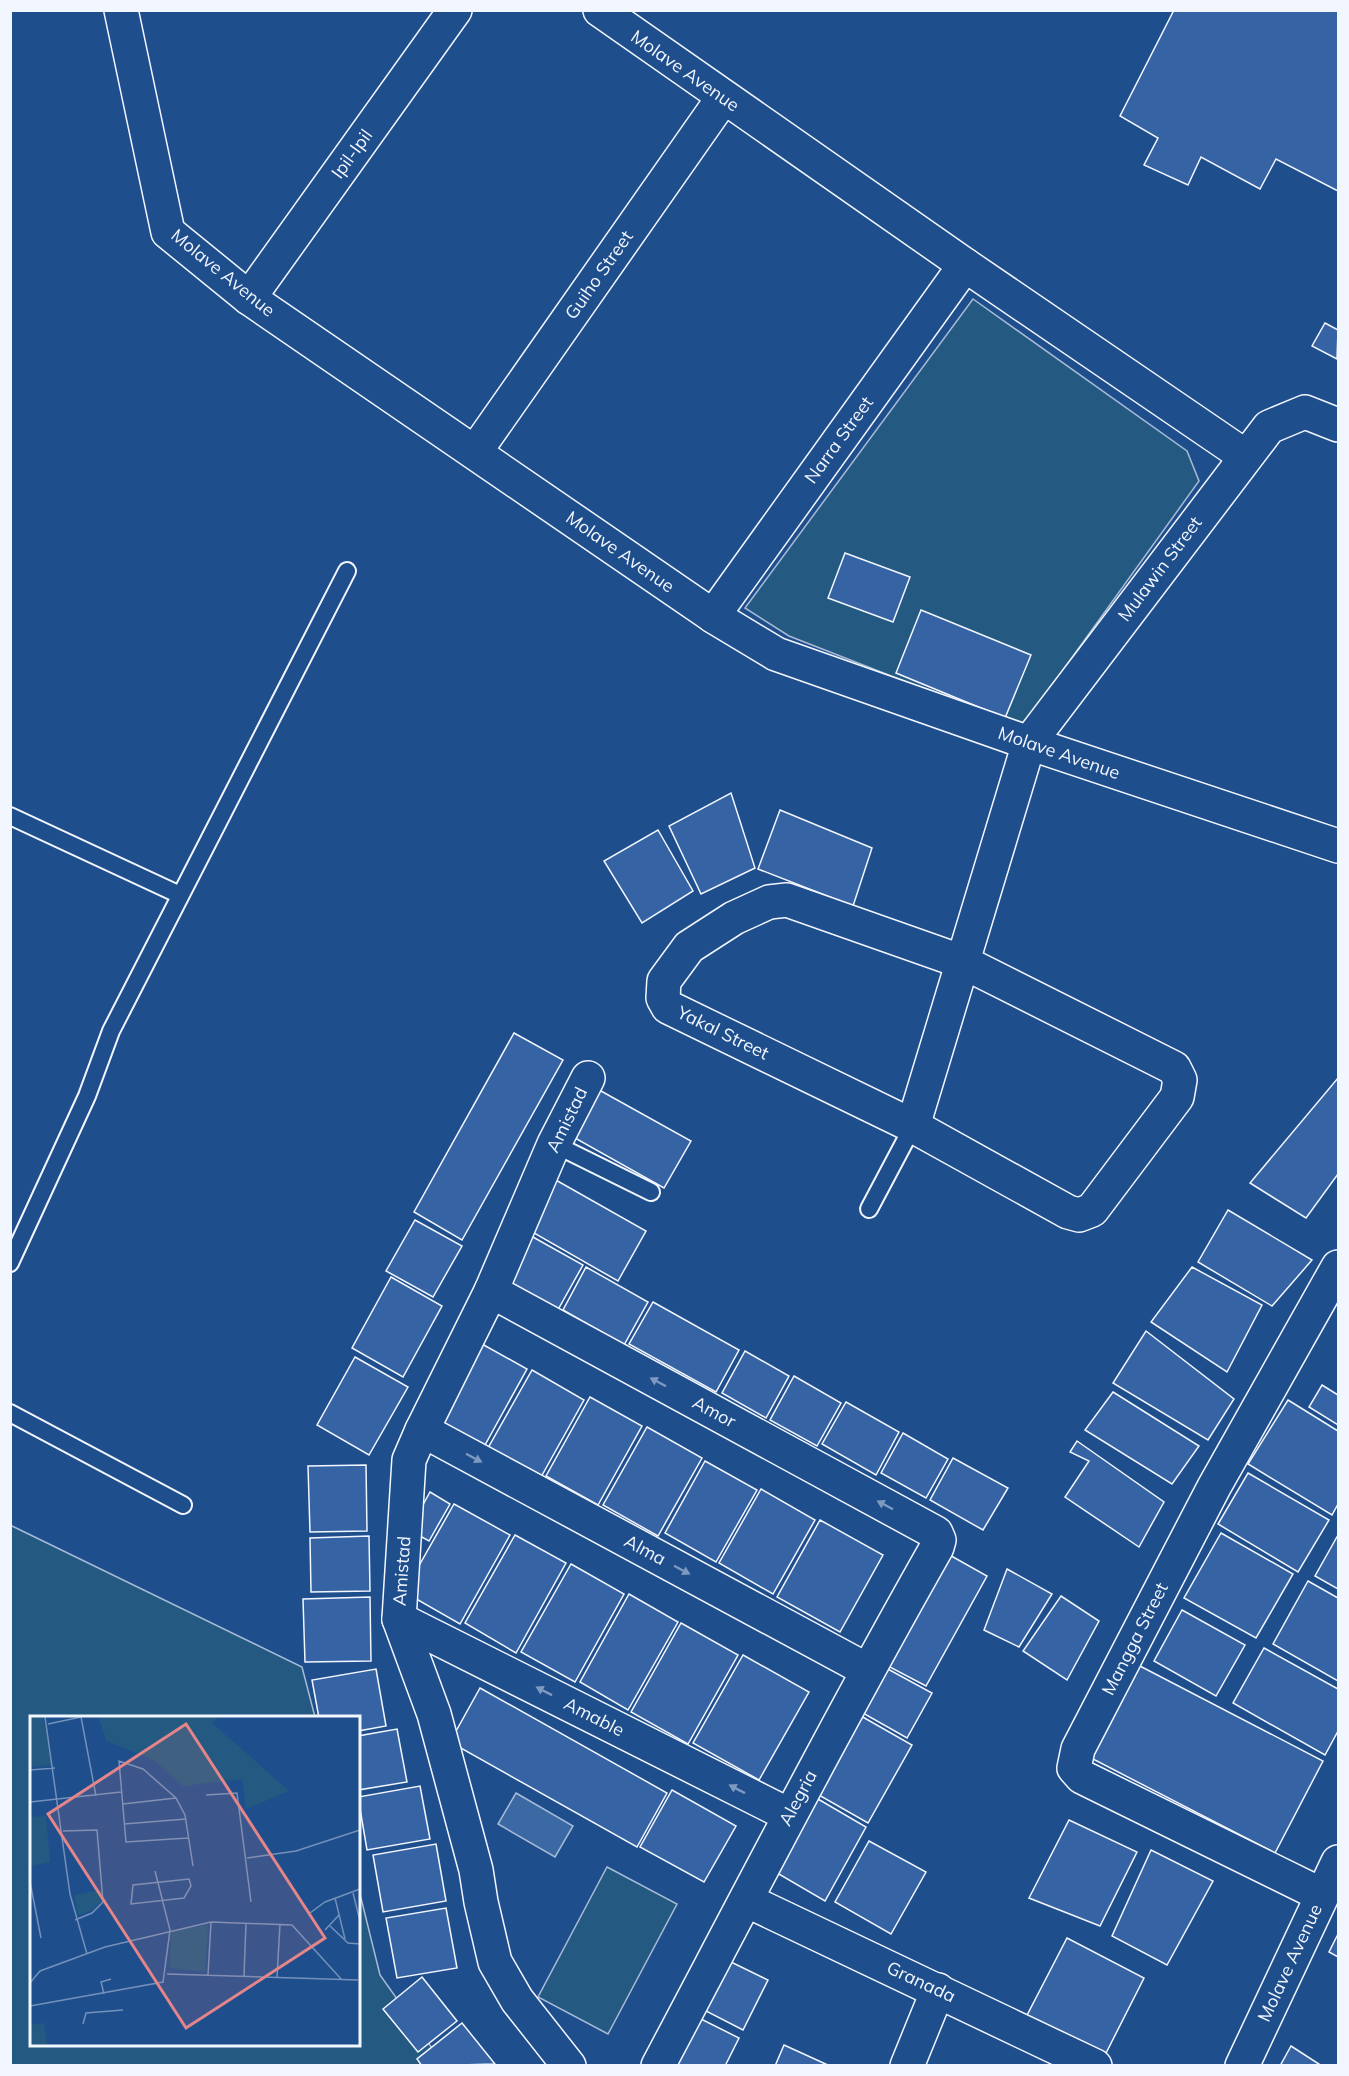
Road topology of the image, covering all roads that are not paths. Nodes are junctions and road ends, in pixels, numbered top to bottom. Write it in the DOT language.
graph roads {
  1 [pos="121,10"];
  2 [pos="455,10"];
  3 [pos="600,10"];
  4 [pos="723,98"];
  5 [pos="965,265"];
  6 [pos="249,297"];
  7 [pos="1338,425"];
  8 [pos="475,452"];
  9 [pos="1245,456"];
  10 [pos="347,571"];
  11 [pos="713,616"];
  12 [pos="1029,743"];
  13 [pos="10,816"];
  14 [pos="1338,846"];
  15 [pos="180,896"];
  16 [pos="963,962"];
  17 [pos="588,1078"];
  18 [pos="914,1125"];
  19 [pos="554,1144"];
  20 [pos="651,1192"];
  21 [pos="868,1209"];
  22 [pos="10,1263"];
  23 [pos="1338,1267"];
  24 [pos="491,1291"];
  25 [pos="10,1413"];
  26 [pos="422,1430"];
  27 [pos="183,1505"];
  28 [pos="936,1533"];
  29 [pos="399,1619"];
  30 [pos="867,1670"];
  31 [pos="789,1815"];
  32 [pos="1338,1862"];
  33 [pos="1322,1895"];
  34 [pos="746,1900"];
  35 [pos="938,1990"];
  36 [pos="569,2066"];
  37 [pos="658,2066"];
  38 [pos="907,2066"];
  39 [pos="1095,2066"];
  40 [pos="1242,2066"];
  1 -- 6 [label="street, Molave Avenue"];
  2 -- 6 [label="street, Ipil-Ipil"];
  3 -- 4 [label="street, Molave Avenue"];
  4 -- 5 [label="street, Molave Avenue"];
  4 -- 8 [label="street, Guiho Street"];
  5 -- 9 [label="street, Molave Avenue"];
  5 -- 11 [label="street, Narra Street"];
  6 -- 8 [label="street, Molave Avenue"];
  7 -- 9 [label="street, Mulawin Street"];
  8 -- 11 [label="street, Molave Avenue"];
  9 -- 12 [label="street, Mulawin Street"];
  10 -- 15 [label="lane"];
  11 -- 12 [label="street, Molave Avenue"];
  12 -- 14 [label="street, Molave Avenue"];
  12 -- 16 [label="street"];
  13 -- 15 [label="lane"];
  15 -- 22 [label="lane"];
  16 -- 18 [label="street"];
  16 -- 18 [label="street, Yakal Street"];
  16 -- 18 [label="street, Yakal Street"];
  17 -- 19 [label="street, Amistad"];
  18 -- 21 [label="lane"];
  19 -- 20 [label="lane"];
  19 -- 24 [label="street, Amistad"];
  23 -- 33 [label="street, Mangga Street"];
  24 -- 26 [label="street, Amistad"];
  28 -- 24 [label="street, Amor, one-way"];
  25 -- 27 [label="lane"];
  26 -- 29 [label="street, Amistad"];
  26 -- 30 [label="street, Alma, one-way"];
  28 -- 30 [label="street, Alegria"];
  31 -- 29 [label="street, Amable, one-way"];
  29 -- 36 [label="street, Amistad"];
  30 -- 31 [label="street, Alegria"];
  31 -- 34 [label="street, Alegria"];
  32 -- 33 [label="street, Molave Avenue"];
  33 -- 40 [label="street, Molave Avenue"];
  34 -- 35 [label="street, Granada"];
  34 -- 37 [label="street, Alegria"];
  35 -- 38 [label="street"];
  35 -- 39 [label="street, Granada"];
}
